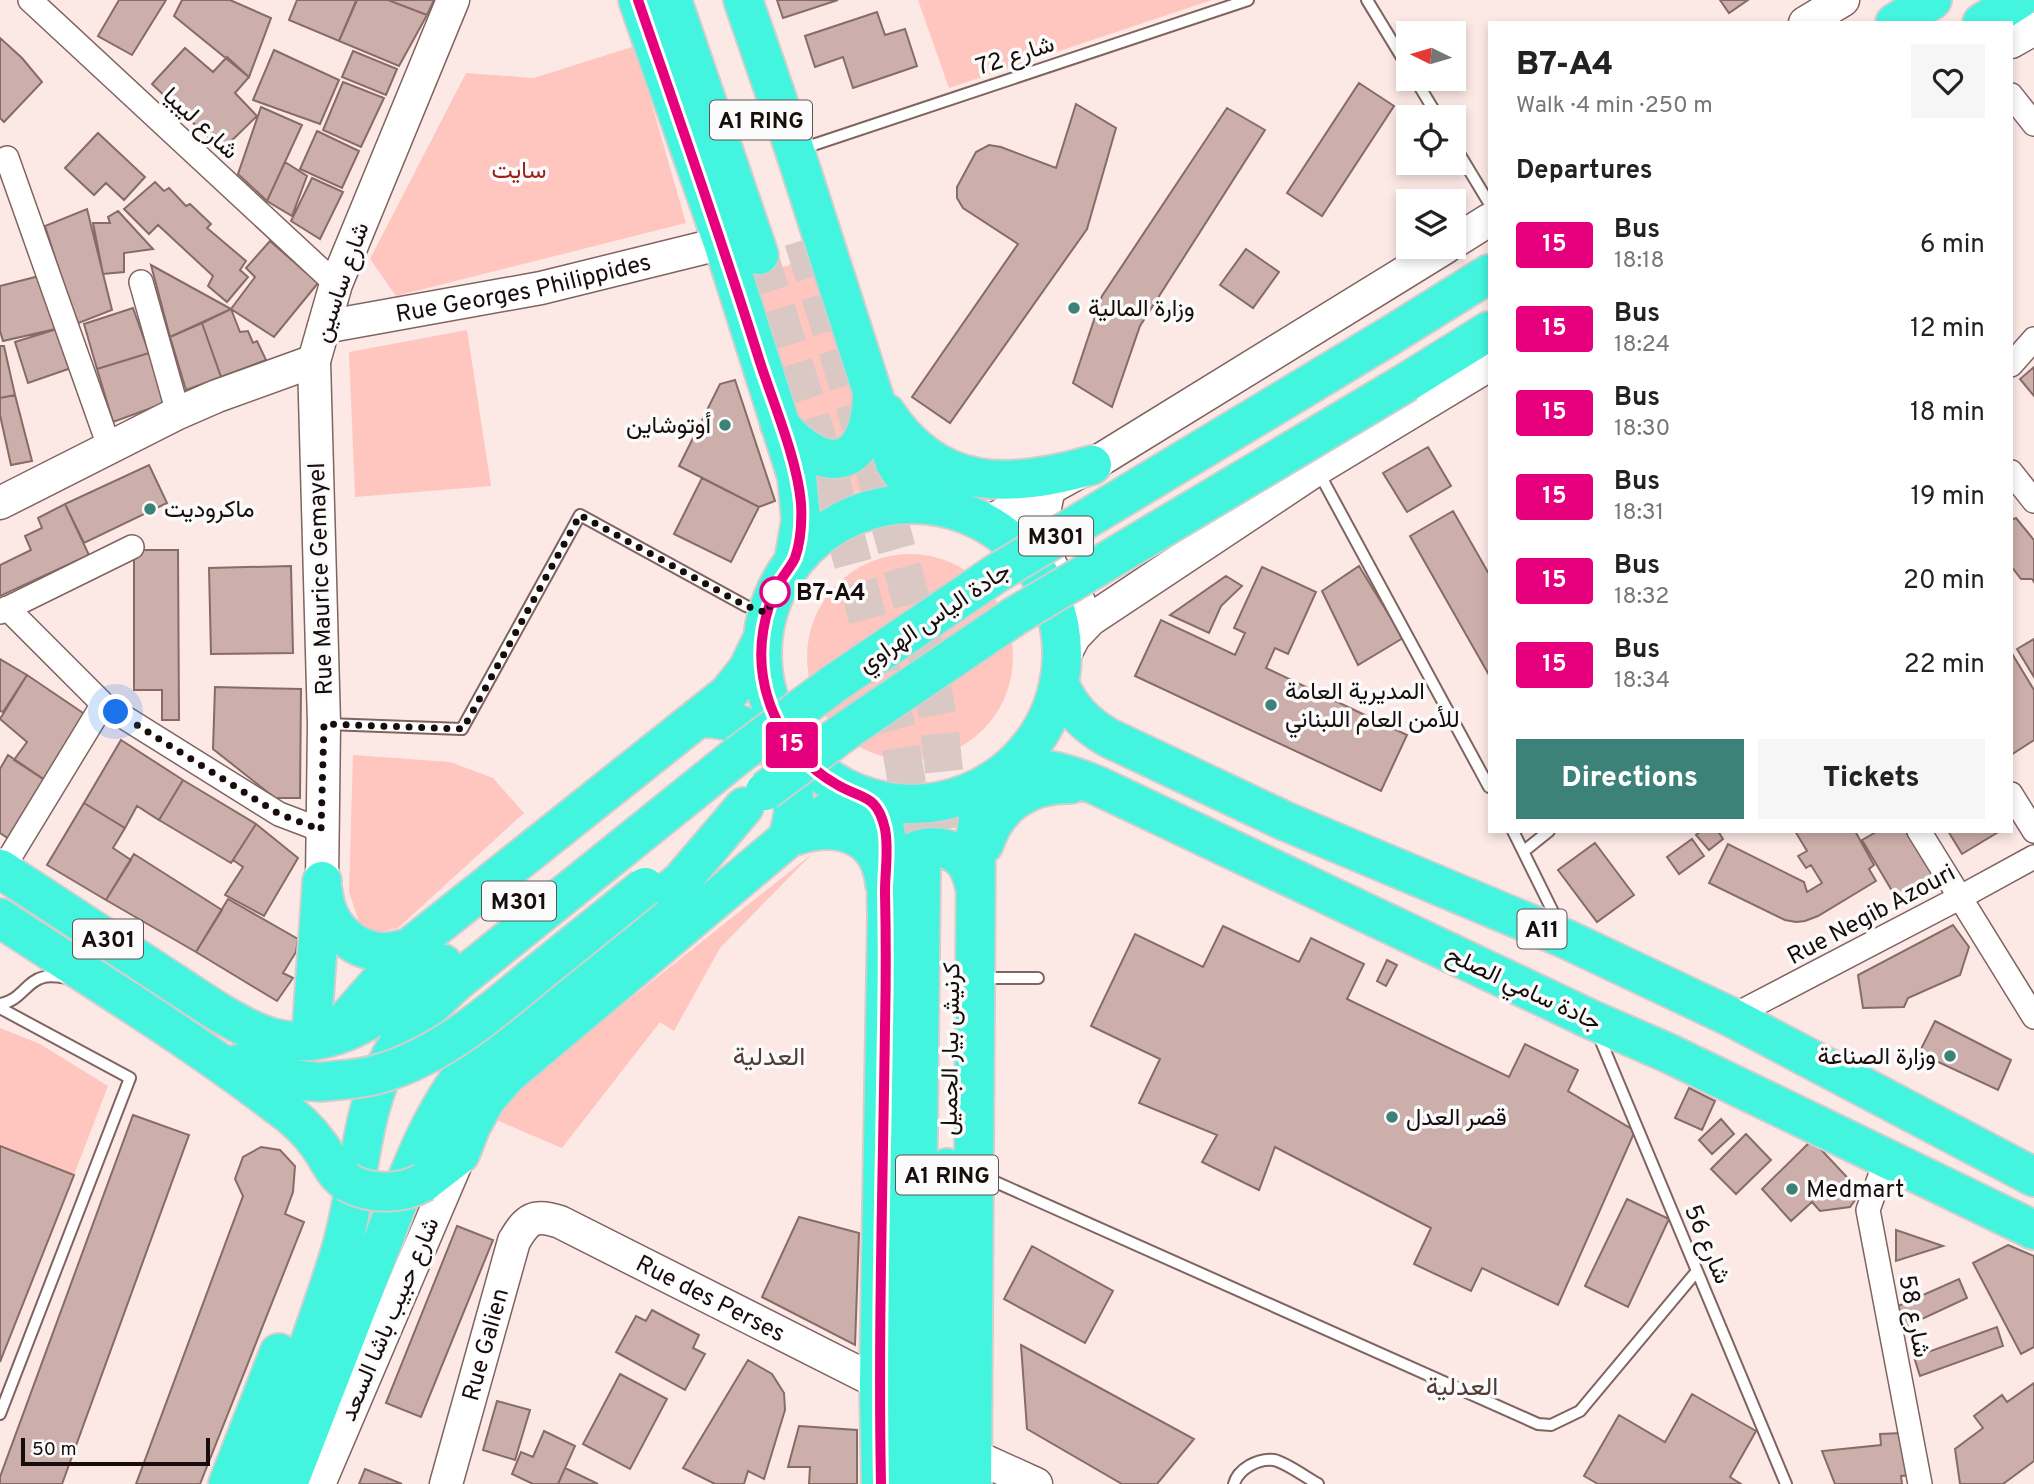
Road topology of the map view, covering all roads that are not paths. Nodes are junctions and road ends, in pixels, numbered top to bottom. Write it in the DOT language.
graph roads {
  1 [pos="30,0"];
  2 [pos="453,0"];
  3 [pos="638,0"];
  4 [pos="672,0"];
  5 [pos="720,0"];
  6 [pos="743,0"];
  7 [pos="1248,0"];
  8 [pos="1367,0"];
  9 [pos="1843,0"];
  10 [pos="1932,0"];
  11 [pos="2018,0"];
  12 [pos="1808,21"];
  13 [pos="1898,21"];
  14 [pos="1985,21"];
  15 [pos="2034,29"];
  16 [pos="2013,41"];
  17 [pos="1396,48"];
  18 [pos="2013,98"];
  19 [pos="2034,124"];
  20 [pos="795,151"];
  21 [pos="7,158"];
  22 [pos="1466,165"];
  23 [pos="1488,201"];
  24 [pos="1488,221"];
  25 [pos="1466,234"];
  26 [pos="803,240"];
  27 [pos="723,243"];
  28 [pos="759,255"];
  29 [pos="1427,259"];
  30 [pos="1488,275"];
  31 [pos="141,282"];
  32 [pos="336,285"];
  33 [pos="324,327"];
  34 [pos="1488,332"];
  35 [pos="2034,339"];
  36 [pos="314,361"];
  37 [pos="2013,363"];
  38 [pos="1488,366"];
  39 [pos="873,390"];
  40 [pos="178,413"];
  41 [pos="780,425"];
  42 [pos="110,449"];
  43 [pos="1092,465"];
  44 [pos="1317,468"];
  45 [pos="2013,475"];
  46 [pos="1049,490"];
  47 [pos="2034,501"];
  48 [pos="0,503"];
  49 [pos="936,505"];
  50 [pos="987,523"];
  51 [pos="132,547"];
  52 [pos="794,560"];
  53 [pos="3,610"];
  54 [pos="1101,613"];
  55 [pos="764,628"];
  56 [pos="1061,671"];
  57 [pos="103,704"];
  58 [pos="701,718"];
  59 [pos="324,724"];
  60 [pos="725,765"];
  61 [pos="1000,776"];
  62 [pos="1098,786"];
  63 [pos="1488,786"];
  64 [pos="2013,797"];
  65 [pos="755,799"];
  66 [pos="868,799"];
  67 [pos="321,830"];
  68 [pos="2034,831"];
  69 [pos="1514,833"];
  70 [pos="1547,833"];
  71 [pos="1920,833"];
  72 [pos="787,839"];
  73 [pos="1524,852"];
  74 [pos="2034,857"];
  75 [pos="1,869"];
  76 [pos="950,874"];
  77 [pos="322,881"];
  78 [pos="885,889"];
  79 [pos="1959,898"];
  80 [pos="0,918"];
  81 [pos="1566,939"];
  82 [pos="409,948"];
  83 [pos="975,978"];
  84 [pos="1038,978"];
  85 [pos="104,986"];
  86 [pos="0,1006"];
  87 [pos="1731,1017"];
  88 [pos="2034,1017"];
  89 [pos="1592,1020"];
  90 [pos="321,1039"];
  91 [pos="192,1042"];
  92 [pos="460,1154"];
  93 [pos="1886,1159"];
  94 [pos="338,1172"];
  95 [pos="974,1172"];
  96 [pos="2034,1177"];
  97 [pos="541,1217"];
  98 [pos="2034,1230"];
  99 [pos="1697,1271"];
  100 [pos="880,1383"];
  101 [pos="0,1414"];
  102 [pos="972,1470"];
  103 [pos="228,1484"];
  104 [pos="260,1484"];
  105 [pos="288,1484"];
  106 [pos="318,1484"];
  107 [pos="446,1484"];
  108 [pos="881,1484"];
  109 [pos="914,1484"];
  110 [pos="941,1484"];
  111 [pos="1036,1484"];
  112 [pos="1234,1484"];
  113 [pos="1318,1484"];
  114 [pos="1786,1484"];
  115 [pos="1920,1484"];
  1 -- 32 [label="street, شارع ليبيا"];
  2 -- 32 [label="street, شارع ساسين"];
  3 -- 27 [label="highway"];
  4 -- 28 [label="highway, A1 RING"];
  5 -- 26 [label="highway, A1 RING"];
  6 -- 20 [label="highway"];
  7 -- 20 [label="lane, شارع 72"];
  8 -- 17 [label="lane"];
  9 -- 12 [label="street"];
  10 -- 13 [label="highway"];
  11 -- 14 [label="highway"];
  15 -- 16 [label="street"];
  18 -- 19 [label="street"];
  20 -- 39 [label="highway"];
  21 -- 42 [label="street"];
  22 -- 23 [label="lane"];
  24 -- 25 [label="street"];
  27 -- 33 [label="street, Rue Georges Philippides"];
  27 -- 41 [label="highway"];
  29 -- 43 [label="street, جادة الياس الهراوي"];
  30 -- 60 [label="highway, جادة الياس الهراوي / M301, bridge"];
  31 -- 40 [label="street"];
  32 -- 33 [label="street, شارع ساسين"];
  33 -- 36 [label="street, شارع ساسين"];
  34 -- 65 [label="highway, جادة الياس الهراوي / M301, bridge"];
  35 -- 37 [label="street"];
  36 -- 40 [label="street, شارع ساسين"];
  36 -- 59 [label="street, Rue Maurice Gemayel"];
  38 -- 44 [label="street"];
  39 -- 41 [label="highway"];
  39 -- 43 [label="highway"];
  39 -- 49 [label="highway"];
  40 -- 42 [label="street, شارع ساسين"];
  41 -- 52 [label="highway"];
  42 -- 48 [label="street, شارع ساسين"];
  43 -- 46 [label="street, جادة الياس الهراوي"];
  44 -- 54 [label="street"];
  44 -- 63 [label="lane"];
  45 -- 47 [label="street"];
  46 -- 50 [label="street, جادة الياس الهراوي"];
  46 -- 54 [label="street"];
  49 -- 50 [label="highway"];
  49 -- 52 [label="highway"];
  50 -- 56 [label="highway"];
  51 -- 53 [label="street"];
  52 -- 55 [label="highway"];
  53 -- 57 [label="street"];
  54 -- 56 [label="street"];
  55 -- 58 [label="highway"];
  55 -- 59 [label="lane"];
  55 -- 66 [label="highway"];
  56 -- 61 [label="highway"];
  56 -- 81 [label="highway, A11"];
  57 -- 67 [label="street"];
  57 -- 75 [label="street"];
  58 -- 72 [label="highway"];
  58 -- 82 [label="highway"];
  59 -- 67 [label="street, Rue Maurice Gemayel"];
  60 -- 90 [label="highway, M301"];
  60 -- 104 [label="highway"];
  61 -- 62 [label="highway, جادة سامي الصلح / A11"];
  61 -- 66 [label="highway"];
  61 -- 76 [label="highway"];
  62 -- 76 [label="highway"];
  62 -- 89 [label="highway, جادة سامي الصلح / A11"];
  64 -- 68 [label="street"];
  65 -- 91 [label="highway, M301, bridge"];
  65 -- 105 [label="highway"];
  66 -- 72 [label="highway"];
  66 -- 78 [label="highway"];
  67 -- 77 [label="street, Rue Maurice Gemayel"];
  69 -- 73 [label="lane"];
  70 -- 73 [label="lane"];
  71 -- 79 [label="street"];
  72 -- 78 [label="highway"];
  72 -- 92 [label="highway"];
  73 -- 81 [label="lane"];
  74 -- 79 [label="street, Rue Negib Azouri"];
  75 -- 90 [label="highway, A301"];
  76 -- 78 [label="highway"];
  76 -- 83 [label="highway"];
  76 -- 109 [label="highway, كرنيش بيار الجميل / A1 RING"];
  76 -- 110 [label="highway, كرنيش بيار الجميل / A1 RING"];
  77 -- 82 [label="highway"];
  77 -- 90 [label="highway"];
  78 -- 100 [label="highway"];
  79 -- 87 [label="street, Rue Negib Azouri"];
  79 -- 88 [label="street"];
  80 -- 85 [label="highway, A301"];
  81 -- 87 [label="highway, A11"];
  82 -- 90 [label="highway"];
  83 -- 84 [label="lane"];
  83 -- 95 [label="highway"];
  85 -- 86 [label="lane"];
  85 -- 91 [label="highway, A301"];
  86 -- 101 [label="lane"];
  87 -- 96 [label="highway, A11"];
  89 -- 93 [label="highway, جادة سامي الصلح / A11"];
  89 -- 99 [label="lane, شارع 56"];
  91 -- 94 [label="highway"];
  92 -- 94 [label="highway, bridge"];
  92 -- 106 [label="street, شارع حبيب باشا السعد"];
  93 -- 98 [label="highway, جادة سامي الصلح / A11"];
  93 -- 115 [label="street, شارع 58"];
  94 -- 103 [label="highway"];
  95 -- 99 [label="lane"];
  95 -- 102 [label="highway"];
  97 -- 100 [label="street, Rue des Perses"];
  97 -- 107 [label="street, Rue Galien"];
  99 -- 114 [label="lane, شارع 56"];
  100 -- 108 [label="highway"];
  102 -- 111 [label="street"];
  112 -- 113 [label="lane"];
}
